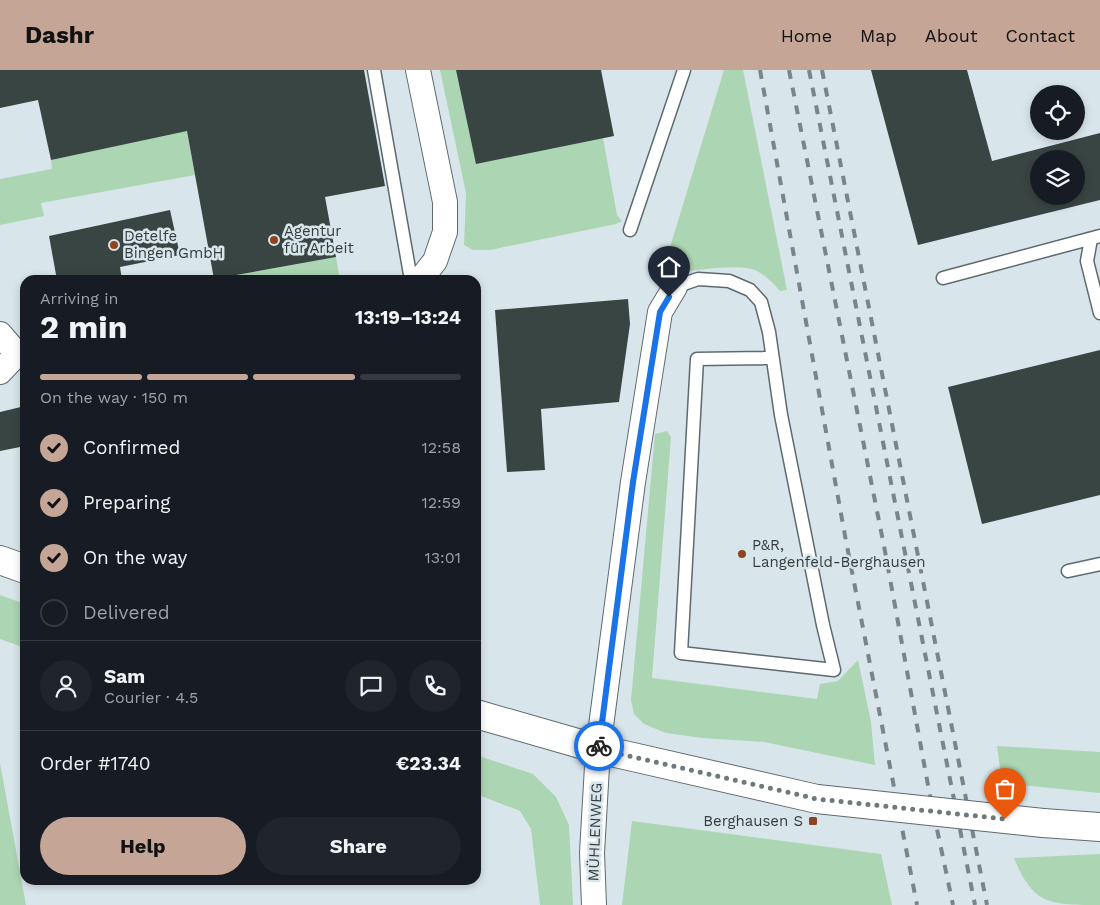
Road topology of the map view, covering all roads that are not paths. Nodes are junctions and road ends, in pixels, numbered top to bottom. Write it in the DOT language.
graph roads {
  1 [pos="374,70"];
  2 [pos="418,70"];
  3 [pos="684,70"];
  4 [pos="630,230"];
  5 [pos="1096,237"];
  6 [pos="410,275"];
  7 [pos="424,275"];
  8 [pos="943,278"];
  9 [pos="675,287"];
  10 [pos="1100,313"];
  11 [pos="0,334"];
  12 [pos="20,354"];
  13 [pos="20,356"];
  14 [pos="772,358"];
  15 [pos="0,372"];
  16 [pos="0,560"];
  17 [pos="1100,564"];
  18 [pos="20,567"];
  19 [pos="1068,571"];
  20 [pos="481,715"];
  21 [pos="598,749"];
  22 [pos="1100,827"];
  23 [pos="594,905"];
  1 -- 6 [label="lane"];
  2 -- 7 [label="street"];
  3 -- 4 [label="lane"];
  5 -- 8 [label="lane"];
  5 -- 10 [label="lane"];
  9 -- 14 [label="lane"];
  9 -- 21 [label="street, MÜHLENWEG"];
  11 -- 12 [label="street"];
  13 -- 15 [label="street"];
  14 -- 14 [label="lane"];
  16 -- 18 [label="main road"];
  17 -- 19 [label="lane"];
  20 -- 21 [label="main road"];
  21 -- 22 [label="main road, bridge"];
  21 -- 23 [label="street, MÜHLENWEG"];
}
